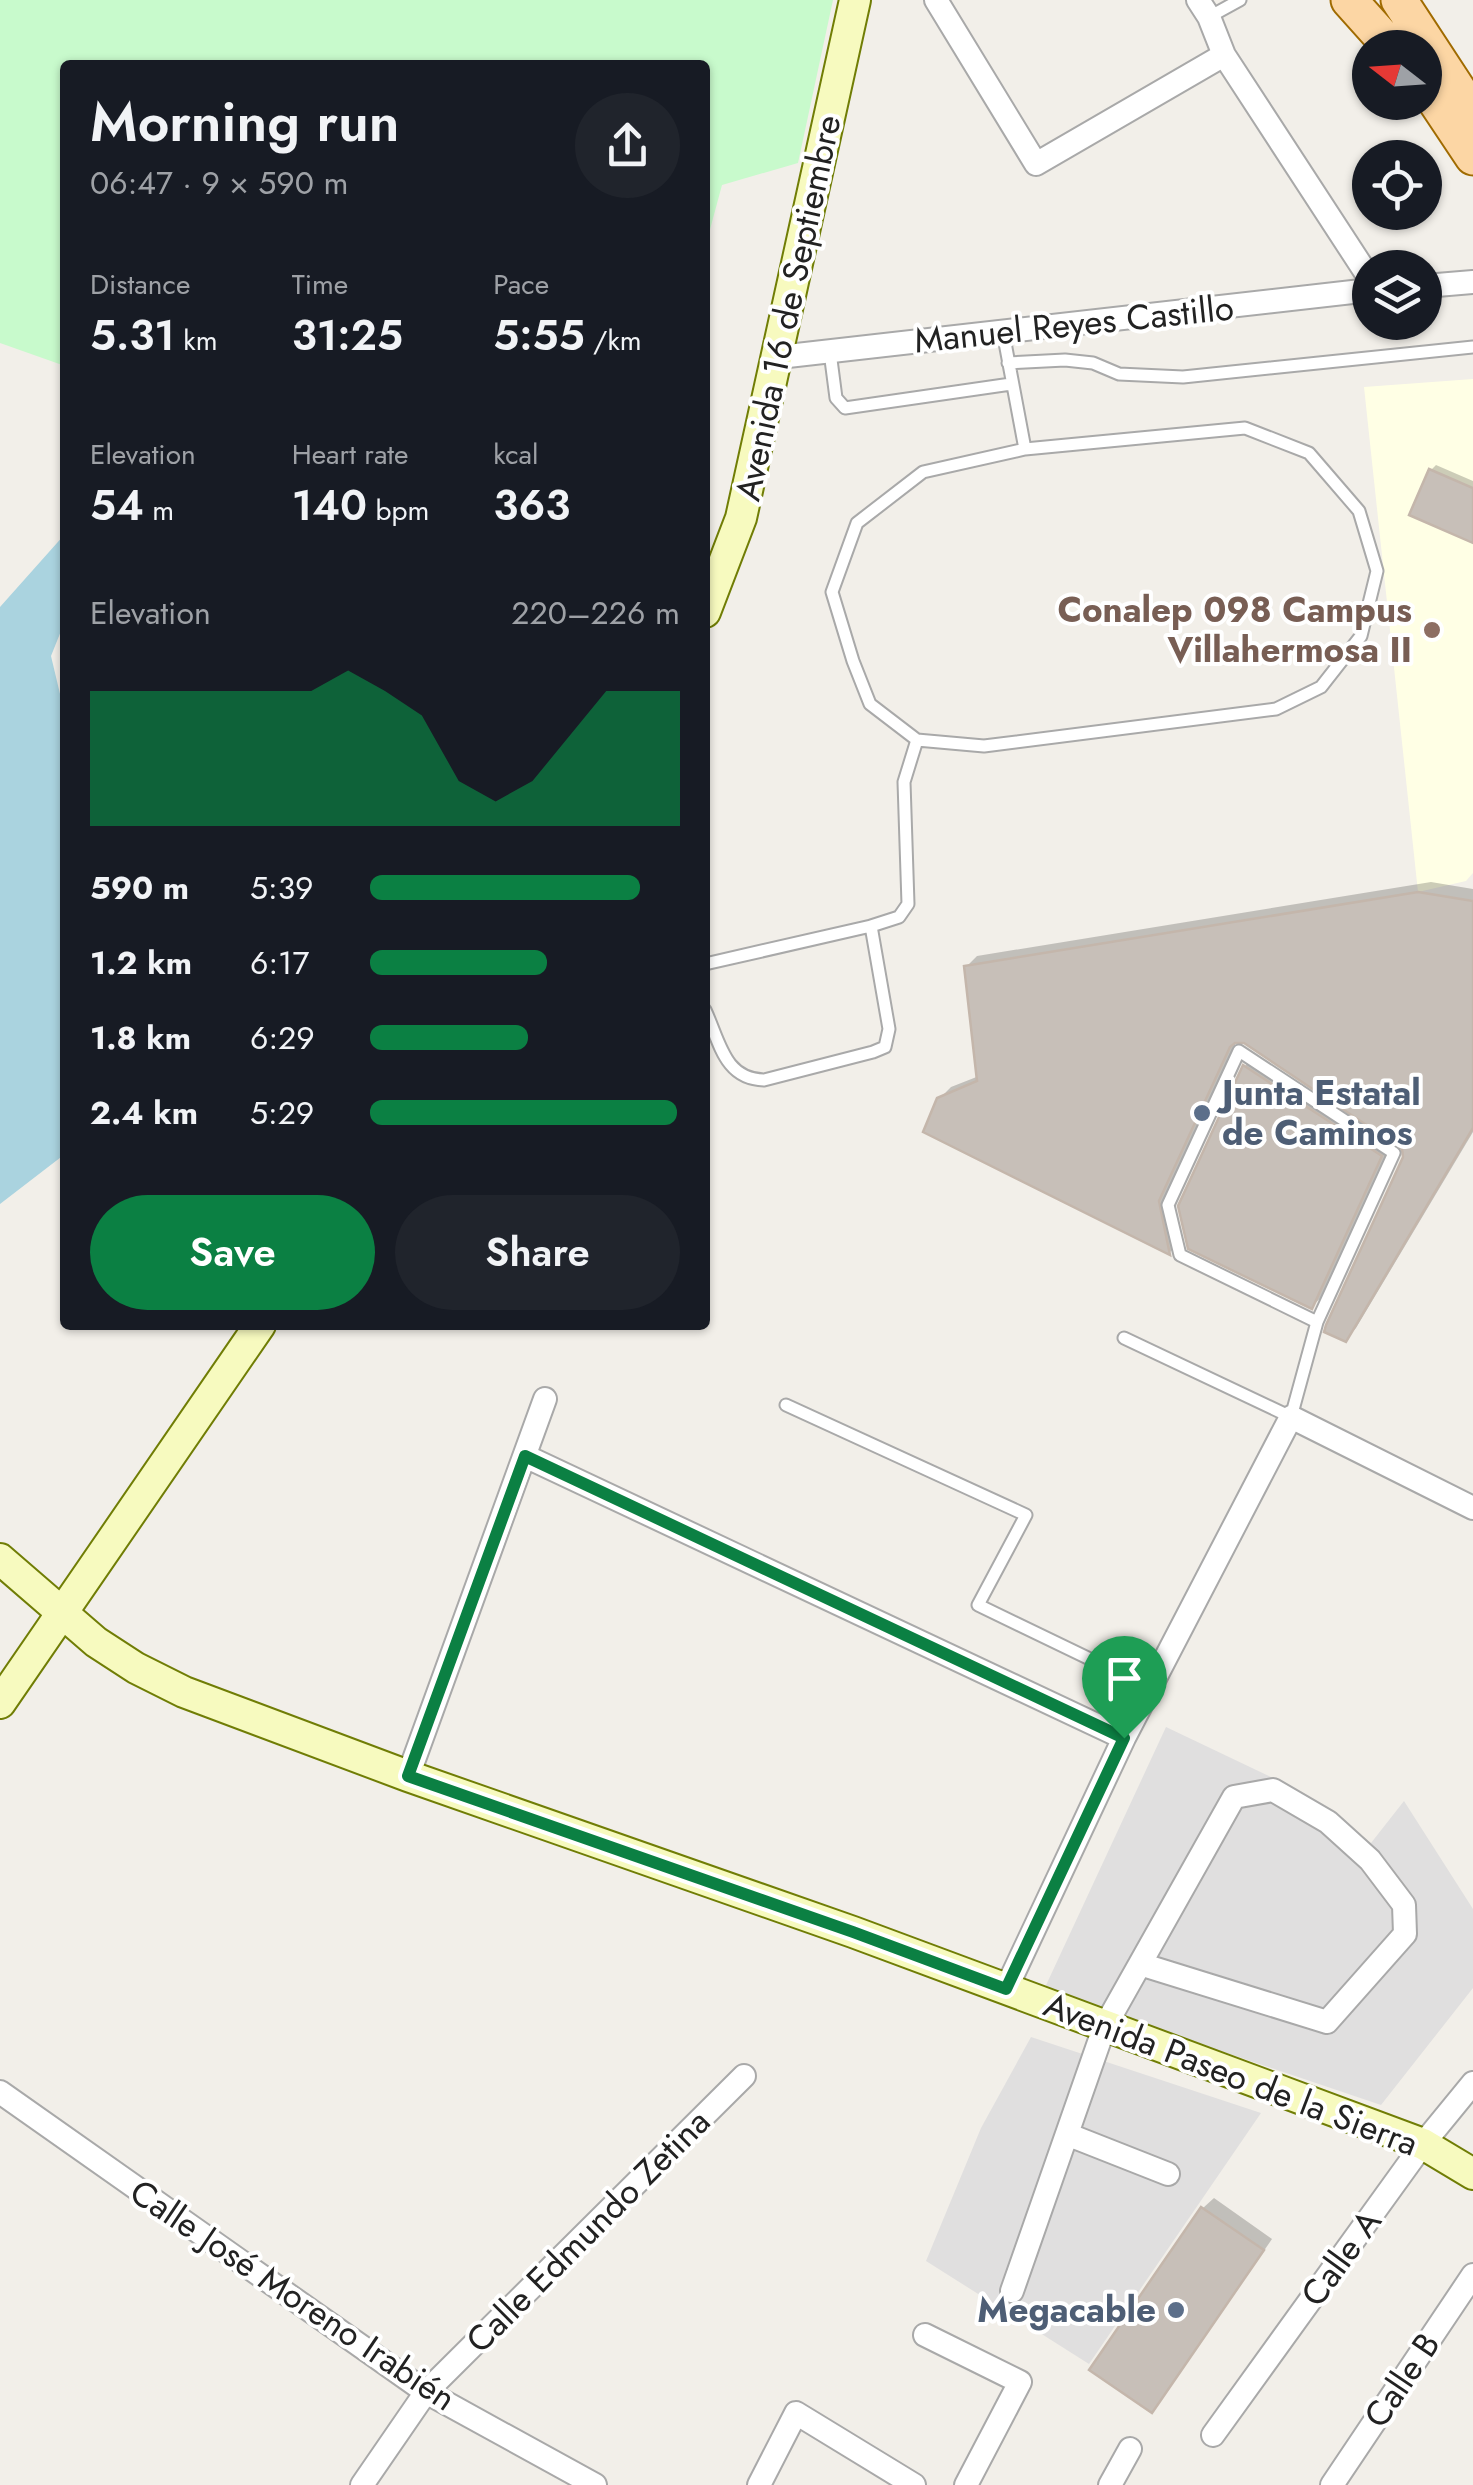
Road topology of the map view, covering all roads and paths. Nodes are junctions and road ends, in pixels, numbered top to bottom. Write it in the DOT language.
graph roads {
  1 [pos="855,0"];
  2 [pos="936,0"];
  3 [pos="1240,0"];
  4 [pos="1350,0"];
  5 [pos="1399,0"];
  6 [pos="1203,9"];
  7 [pos="1376,30"];
  8 [pos="1224,55"];
  9 [pos="1442,110"];
  10 [pos="1473,113"];
  11 [pos="1473,156"];
  12 [pos="1352,251"];
  13 [pos="1473,282"];
  14 [pos="1442,285"];
  15 [pos="1352,292"];
  16 [pos="1002,332"];
  17 [pos="1473,347"];
  18 [pos="830,352"];
  19 [pos="778,357"];
  20 [pos="1008,363"];
  21 [pos="1011,384"];
  22 [pos="1024,449"];
  23 [pos="710,599"];
  24 [pos="917,740"];
  25 [pos="871,926"];
  26 [pos="710,963"];
  27 [pos="710,1021"];
  28 [pos="1317,1322"];
  29 [pos="257,1330"];
  30 [pos="1124,1338"];
  31 [pos="545,1400"];
  32 [pos="786,1405"];
  33 [pos="1291,1417"];
  34 [pos="525,1456"];
  35 [pos="1473,1508"];
  36 [pos="0,1559"];
  37 [pos="61,1613"];
  38 [pos="1150,1688"];
  39 [pos="0,1702"];
  40 [pos="1124,1738"];
  41 [pos="408,1776"];
  42 [pos="1140,1964"];
  43 [pos="1006,1989"];
  44 [pos="1104,2028"];
  45 [pos="744,2076"];
  46 [pos="1473,2083"];
  47 [pos="0,2092"];
  48 [pos="1069,2135"];
  49 [pos="1423,2144"];
  50 [pos="1168,2174"];
  51 [pos="1473,2174"];
  52 [pos="1473,2275"];
  53 [pos="1012,2291"];
  54 [pos="925,2336"];
  55 [pos="426,2392"];
  56 [pos="1213,2436"];
  57 [pos="1130,2450"];
  58 [pos="362,2485"];
  59 [pos="595,2485"];
  60 [pos="759,2485"];
  61 [pos="914,2485"];
  62 [pos="966,2485"];
  63 [pos="1110,2485"];
  64 [pos="1332,2485"];
  1 -- 19 [label="main road, Avenida 16 de Septiembre"];
  2 -- 8 [label="street"];
  3 -- 6 [label="lane"];
  4 -- 7 [label="main road"];
  5 -- 10 [label="main road"];
  6 -- 8 [label="street"];
  8 -- 12 [label="street"];
  9 -- 11 [label="main road"];
  13 -- 14 [label="street"];
  15 -- 16 [label="street, Manuel Reyes Castillo"];
  16 -- 18 [label="street, Manuel Reyes Castillo"];
  16 -- 20 [label="lane"];
  17 -- 20 [label="lane"];
  18 -- 19 [label="street, Manuel Reyes Castillo"];
  18 -- 21 [label="lane"];
  19 -- 23 [label="main road, Avenida 16 de Septiembre"];
  20 -- 21 [label="lane"];
  21 -- 22 [label="lane"];
  22 -- 24 [label="lane"];
  22 -- 24 [label="lane"];
  24 -- 25 [label="lane"];
  25 -- 26 [label="lane"];
  25 -- 27 [label="lane"];
  28 -- 28 [label="lane"];
  28 -- 33 [label="lane"];
  29 -- 37 [label="main road"];
  30 -- 33 [label="lane"];
  31 -- 34 [label="street"];
  32 -- 38 [label="lane"];
  33 -- 35 [label="street"];
  33 -- 38 [label="street"];
  34 -- 40 [label="street"];
  34 -- 41 [label="street"];
  36 -- 37 [label="main road, Avenida Paseo de la Sierra"];
  37 -- 39 [label="main road"];
  37 -- 41 [label="main road, Avenida Paseo de la Sierra"];
  38 -- 40 [label="street"];
  40 -- 43 [label="street"];
  41 -- 43 [label="main road, Avenida Paseo de la Sierra"];
  42 -- 42 [label="street"];
  42 -- 44 [label="street"];
  43 -- 44 [label="main road, Avenida Paseo de la Sierra"];
  44 -- 48 [label="street"];
  44 -- 49 [label="main road, Avenida Paseo de la Sierra"];
  45 -- 55 [label="street, Calle Edmundo Zetina"];
  46 -- 49 [label="street, Calle A"];
  47 -- 55 [label="street, Calle José Moreno Irabién"];
  48 -- 50 [label="street"];
  48 -- 53 [label="street"];
  49 -- 51 [label="main road, Avenida Paseo de la Sierra"];
  49 -- 56 [label="street, Calle A"];
  52 -- 64 [label="street, Calle B"];
  54 -- 62 [label="street"];
  55 -- 58 [label="street, Calle Edmundo Zetina"];
  55 -- 59 [label="street, Calle José Moreno Irabién"];
  57 -- 63 [label="street"];
  60 -- 61 [label="street"];
}
